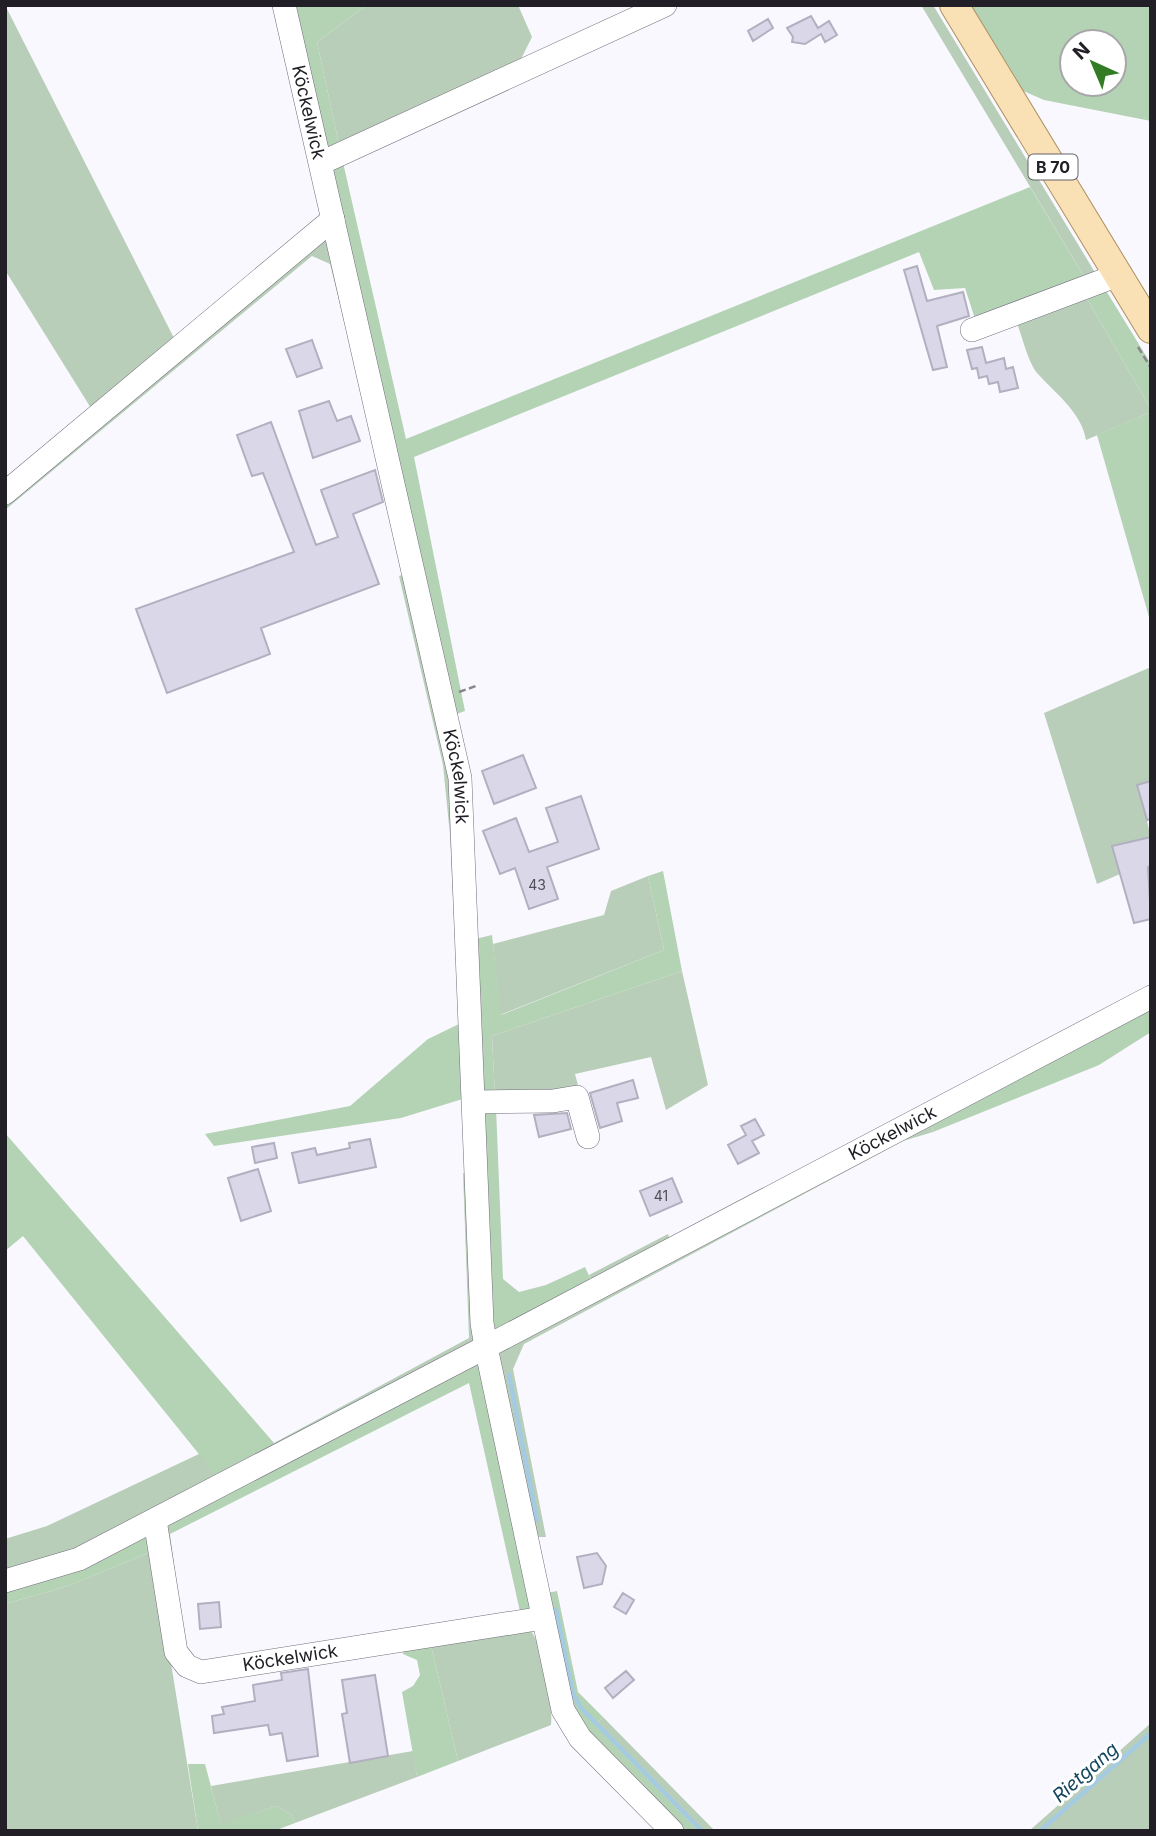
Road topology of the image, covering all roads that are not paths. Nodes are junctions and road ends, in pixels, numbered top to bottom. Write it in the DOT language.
graph roads {
  1 [pos="284,5"];
  2 [pos="665,5"];
  3 [pos="954,5"];
  4 [pos="321,163"];
  5 [pos="333,219"];
  6 [pos="1118,275"];
  7 [pos="1151,329"];
  8 [pos="972,330"];
  9 [pos="5,493"];
  10 [pos="1151,997"];
  11 [pos="475,1102"];
  12 [pos="588,1137"];
  13 [pos="486,1347"];
  14 [pos="155,1520"];
  15 [pos="5,1581"];
  16 [pos="543,1618"];
  17 [pos="673,1831"];
  1 -- 4 [label="street, Köckelwick"];
  2 -- 4 [label="street"];
  3 -- 6 [label="main road, B 70"];
  4 -- 5 [label="street, Köckelwick"];
  5 -- 9 [label="street"];
  5 -- 11 [label="street, Köckelwick"];
  6 -- 7 [label="main road, B 70"];
  6 -- 8 [label="street"];
  10 -- 13 [label="street, Köckelwick"];
  11 -- 12 [label="street"];
  11 -- 13 [label="street, Köckelwick"];
  13 -- 14 [label="street, Köckelwick"];
  13 -- 16 [label="street, Köckelwick"];
  14 -- 15 [label="street, Köckelwick"];
  14 -- 16 [label="street, Köckelwick"];
  16 -- 17 [label="street, Köckelwick"];
}
